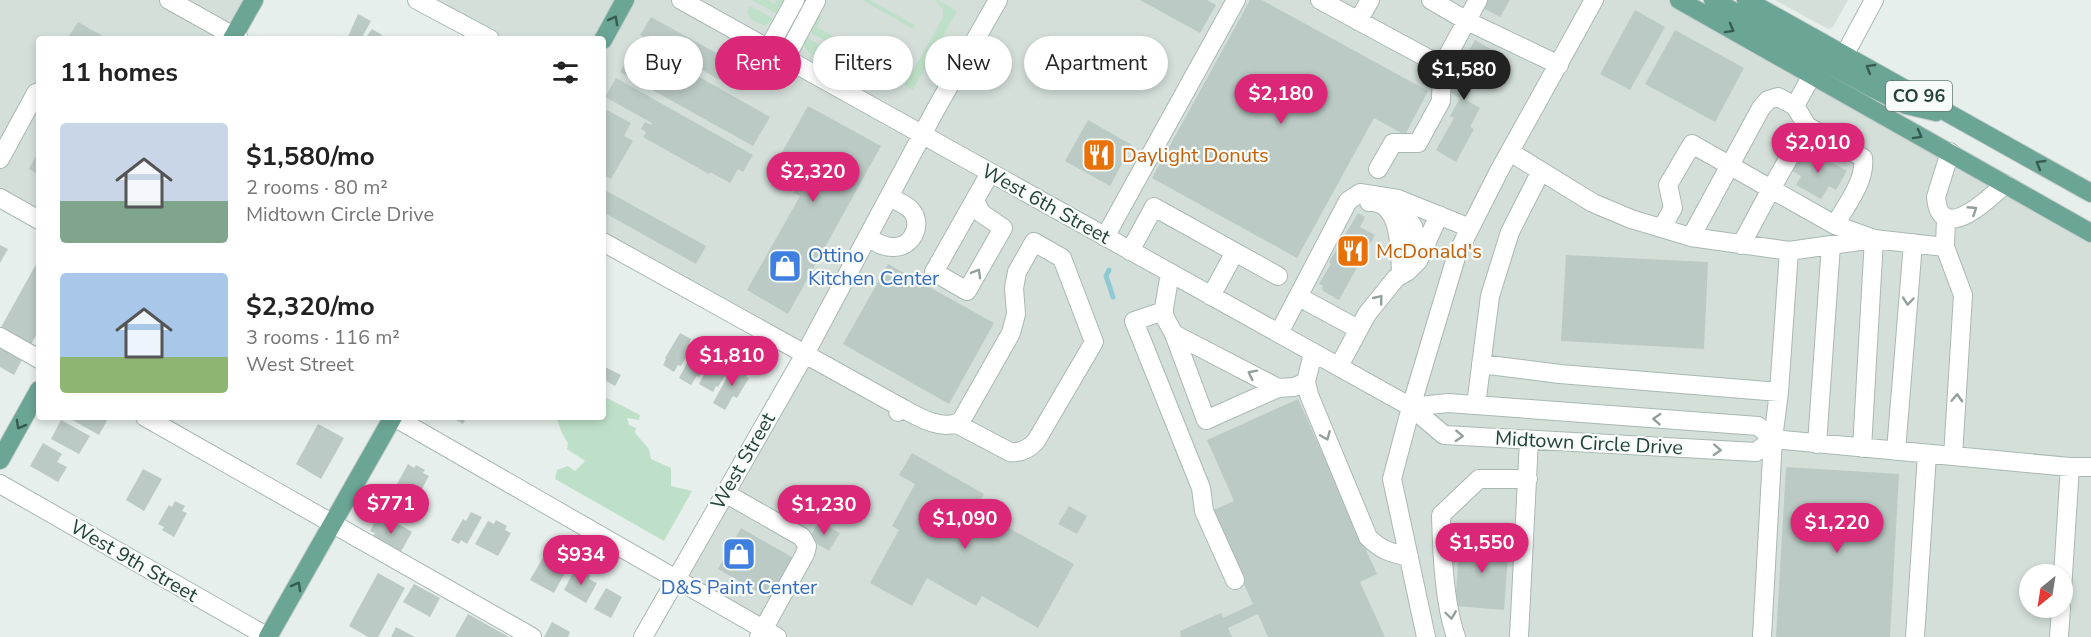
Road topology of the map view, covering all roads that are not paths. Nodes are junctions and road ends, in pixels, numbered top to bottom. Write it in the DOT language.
graph roads {
  1 [pos="168,0"];
  2 [pos="254,0"];
  3 [pos="417,0"];
  4 [pos="625,0"];
  5 [pos="681,0"];
  6 [pos="795,0"];
  7 [pos="998,0"];
  8 [pos="1236,0"];
  9 [pos="1320,0"];
  10 [pos="1370,0"];
  11 [pos="1431,0"];
  12 [pos="1478,0"];
  13 [pos="1594,0"];
  14 [pos="1678,0"];
  15 [pos="1713,0"];
  16 [pos="1746,0"];
  17 [pos="1874,0"];
  18 [pos="816,2"];
  19 [pos="1358,21"];
  20 [pos="1467,21"];
  21 [pos="231,36"];
  22 [pos="236,36"];
  23 [pos="484,36"];
  24 [pos="605,36"];
  25 [pos="745,36"];
  26 [pos="775,36"];
  27 [pos="798,36"];
  28 [pos="1845,54"];
  29 [pos="1559,65"];
  30 [pos="1442,66"];
  31 [pos="801,68"];
  32 [pos="1812,75"];
  33 [pos="36,93"];
  34 [pos="1795,106"];
  35 [pos="1955,116"];
  36 [pos="1807,126"];
  37 [pos="923,136"];
  38 [pos="1510,152"];
  39 [pos="1950,152"];
  40 [pos="0,159"];
  41 [pos="1730,165"];
  42 [pos="1378,169"];
  43 [pos="1540,171"];
  44 [pos="990,173"];
  45 [pos="2005,184"];
  46 [pos="1771,189"];
  47 [pos="2091,193"];
  48 [pos="890,197"];
  49 [pos="0,198"];
  50 [pos="975,200"];
  51 [pos="1439,215"];
  52 [pos="1947,217"];
  53 [pos="36,218"];
  54 [pos="1835,225"];
  55 [pos="1470,228"];
  56 [pos="1662,228"];
  57 [pos="2091,233"];
  58 [pos="1105,237"];
  59 [pos="1691,237"];
  60 [pos="868,238"];
  61 [pos="1874,239"];
  62 [pos="1912,243"];
  63 [pos="606,244"];
  64 [pos="1741,245"];
  65 [pos="1831,245"];
  66 [pos="1945,247"];
  67 [pos="1130,251"];
  68 [pos="1789,251"];
  69 [pos="1235,252"];
  70 [pos="1401,270"];
  71 [pos="1170,273"];
  72 [pos="1278,276"];
  73 [pos="1300,294"];
  74 [pos="1211,296"];
  75 [pos="1164,310"];
  76 [pos="1358,329"];
  77 [pos="1279,333"];
  78 [pos="1174,334"];
  79 [pos="0,337"];
  80 [pos="1313,352"];
  81 [pos="805,354"];
  82 [pos="36,357"];
  83 [pos="1481,364"];
  84 [pos="1339,366"];
  85 [pos="1306,382"];
  86 [pos="1278,388"];
  87 [pos="1779,392"];
  88 [pos="36,395"];
  89 [pos="1476,405"];
  90 [pos="1411,407"];
  91 [pos="150,420"];
  92 [pos="391,420"];
  93 [pos="398,420"];
  94 [pos="1206,420"];
  95 [pos="957,424"];
  96 [pos="1178,432"];
  97 [pos="1529,440"];
  98 [pos="1773,440"];
  99 [pos="1817,444"];
  100 [pos="1862,448"];
  101 [pos="1896,451"];
  102 [pos="1927,454"];
  103 [pos="1953,456"];
  104 [pos="0,460"];
  105 [pos="2070,467"];
  106 [pos="2091,467"];
  107 [pos="1528,479"];
  108 [pos="0,484"];
  109 [pos="725,493"];
  110 [pos="332,525"];
  111 [pos="1409,557"];
  112 [pos="2064,564"];
  113 [pos="675,578"];
  114 [pos="1235,580"];
  115 [pos="2061,618"];
  116 [pos="766,634"];
  117 [pos="268,637"];
  118 [pos="532,637"];
  119 [pos="643,637"];
  120 [pos="1426,637"];
  121 [pos="1456,637"];
  122 [pos="1519,637"];
  123 [pos="1762,637"];
  124 [pos="1915,637"];
  125 [pos="2060,637"];
  1 -- 21 [label="street"];
  2 -- 22 [label="main road"];
  3 -- 23 [label="street"];
  24 -- 4 [label="main road, one-way"];
  5 -- 25 [label="street, West 6th Street"];
  6 -- 26 [label="street"];
  7 -- 37 [label="street, West Street"];
  8 -- 58 [label="street"];
  9 -- 19 [label="street"];
  10 -- 19 [label="street"];
  11 -- 20 [label="street"];
  12 -- 20 [label="street"];
  13 -- 29 [label="street"];
  14 -- 32 [label="main road, CO 96, one-way"];
  15 -- 35 [label="main road"];
  16 -- 28 [label="main road, CO 96"];
  17 -- 28 [label="street"];
  18 -- 27 [label="street"];
  19 -- 30 [label="street"];
  20 -- 29 [label="street"];
  20 -- 30 [label="street"];
  35 -- 28 [label="main road, CO 96, one-way"];
  29 -- 38 [label="street"];
  30 -- 42 [label="street"];
  31 -- 37 [label="street, West 6th Street"];
  32 -- 34 [label="street"];
  32 -- 39 [label="main road, CO 96, one-way"];
  33 -- 40 [label="street"];
  34 -- 36 [label="street"];
  34 -- 41 [label="street"];
  47 -- 35 [label="main road, CO 96, one-way"];
  36 -- 46 [label="street"];
  36 -- 54 [label="street"];
  37 -- 44 [label="street, West 6th Street"];
  37 -- 48 [label="street, West Street"];
  38 -- 43 [label="street"];
  38 -- 55 [label="street"];
  39 -- 45 [label="main road, CO 96"];
  39 -- 52 [label="street"];
  41 -- 46 [label="street"];
  41 -- 56 [label="street"];
  41 -- 59 [label="street"];
  43 -- 56 [label="street"];
  43 -- 83 [label="street"];
  44 -- 50 [label="street"];
  44 -- 58 [label="street, West 6th Street"];
  52 -- 45 [label="street, one-way"];
  45 -- 57 [label="main road, CO 96"];
  46 -- 54 [label="street"];
  46 -- 64 [label="street"];
  48 -- 60 [label="street, West Street"];
  48 -- 60 [label="street"];
  49 -- 53 [label="street"];
  50 -- 50 [label="street, one-way"];
  51 -- 55 [label="street"];
  51 -- 70 [label="street"];
  51 -- 73 [label="street"];
  52 -- 66 [label="street"];
  54 -- 61 [label="street"];
  55 -- 90 [label="street"];
  56 -- 59 [label="street"];
  58 -- 67 [label="street, West 6th Street"];
  59 -- 64 [label="street"];
  60 -- 81 [label="street, West Street"];
  61 -- 62 [label="street"];
  61 -- 65 [label="street"];
  61 -- 100 [label="street"];
  62 -- 66 [label="street"];
  62 -- 101 [label="street, one-way"];
  63 -- 81 [label="street"];
  64 -- 68 [label="street"];
  65 -- 68 [label="street"];
  65 -- 99 [label="street"];
  103 -- 66 [label="street, one-way"];
  67 -- 69 [label="street"];
  67 -- 71 [label="street, West 6th Street"];
  68 -- 87 [label="street"];
  69 -- 72 [label="street"];
  69 -- 74 [label="street"];
  70 -- 73 [label="street"];
  76 -- 70 [label="street, one-way"];
  71 -- 74 [label="street, West 6th Street"];
  71 -- 75 [label="street"];
  73 -- 76 [label="street"];
  73 -- 77 [label="street"];
  74 -- 77 [label="street, West 6th Street"];
  75 -- 78 [label="street"];
  75 -- 96 [label="street"];
  76 -- 84 [label="street"];
  77 -- 80 [label="street, West 6th Street"];
  86 -- 78 [label="street, one-way"];
  78 -- 94 [label="street"];
  79 -- 82 [label="street"];
  80 -- 84 [label="street, West 6th Street"];
  80 -- 85 [label="street"];
  81 -- 95 [label="street"];
  81 -- 109 [label="street, West Street"];
  83 -- 87 [label="street"];
  83 -- 89 [label="street"];
  84 -- 90 [label="street, West 6th Street"];
  85 -- 86 [label="street"];
  85 -- 111 [label="street, one-way"];
  86 -- 94 [label="street"];
  87 -- 98 [label="street"];
  88 -- 104 [label="main road, one-way"];
  89 -- 90 [label="street, Midtown Circle Drive"];
  98 -- 89 [label="street, Midtown Circle Drive, one-way"];
  90 -- 97 [label="street, Midtown Circle Drive, one-way"];
  90 -- 111 [label="street"];
  91 -- 110 [label="street"];
  92 -- 110 [label="main road"];
  93 -- 113 [label="street"];
  94 -- 96 [label="street"];
  95 -- 95 [label="street"];
  96 -- 114 [label="street"];
  97 -- 98 [label="street, Midtown Circle Drive, one-way"];
  97 -- 107 [label="street"];
  98 -- 99 [label="street, Midtown Circle Drive"];
  98 -- 123 [label="street"];
  99 -- 100 [label="street, Midtown Circle Drive"];
  100 -- 101 [label="street, Midtown Circle Drive"];
  101 -- 102 [label="street, Midtown Circle Drive"];
  102 -- 103 [label="street, Midtown Circle Drive"];
  102 -- 124 [label="street"];
  103 -- 105 [label="street, Midtown Circle Drive"];
  105 -- 106 [label="street, Midtown Circle Drive"];
  105 -- 112 [label="street"];
  107 -- 121 [label="street, one-way"];
  107 -- 122 [label="street"];
  108 -- 117 [label="street, West 9th Street"];
  109 -- 113 [label="street, West Street"];
  109 -- 116 [label="street"];
  117 -- 110 [label="main road, one-way"];
  110 -- 118 [label="street"];
  111 -- 120 [label="street"];
  113 -- 116 [label="street"];
  113 -- 119 [label="street, West Street"];
  115 -- 125 [label="street"];
}
